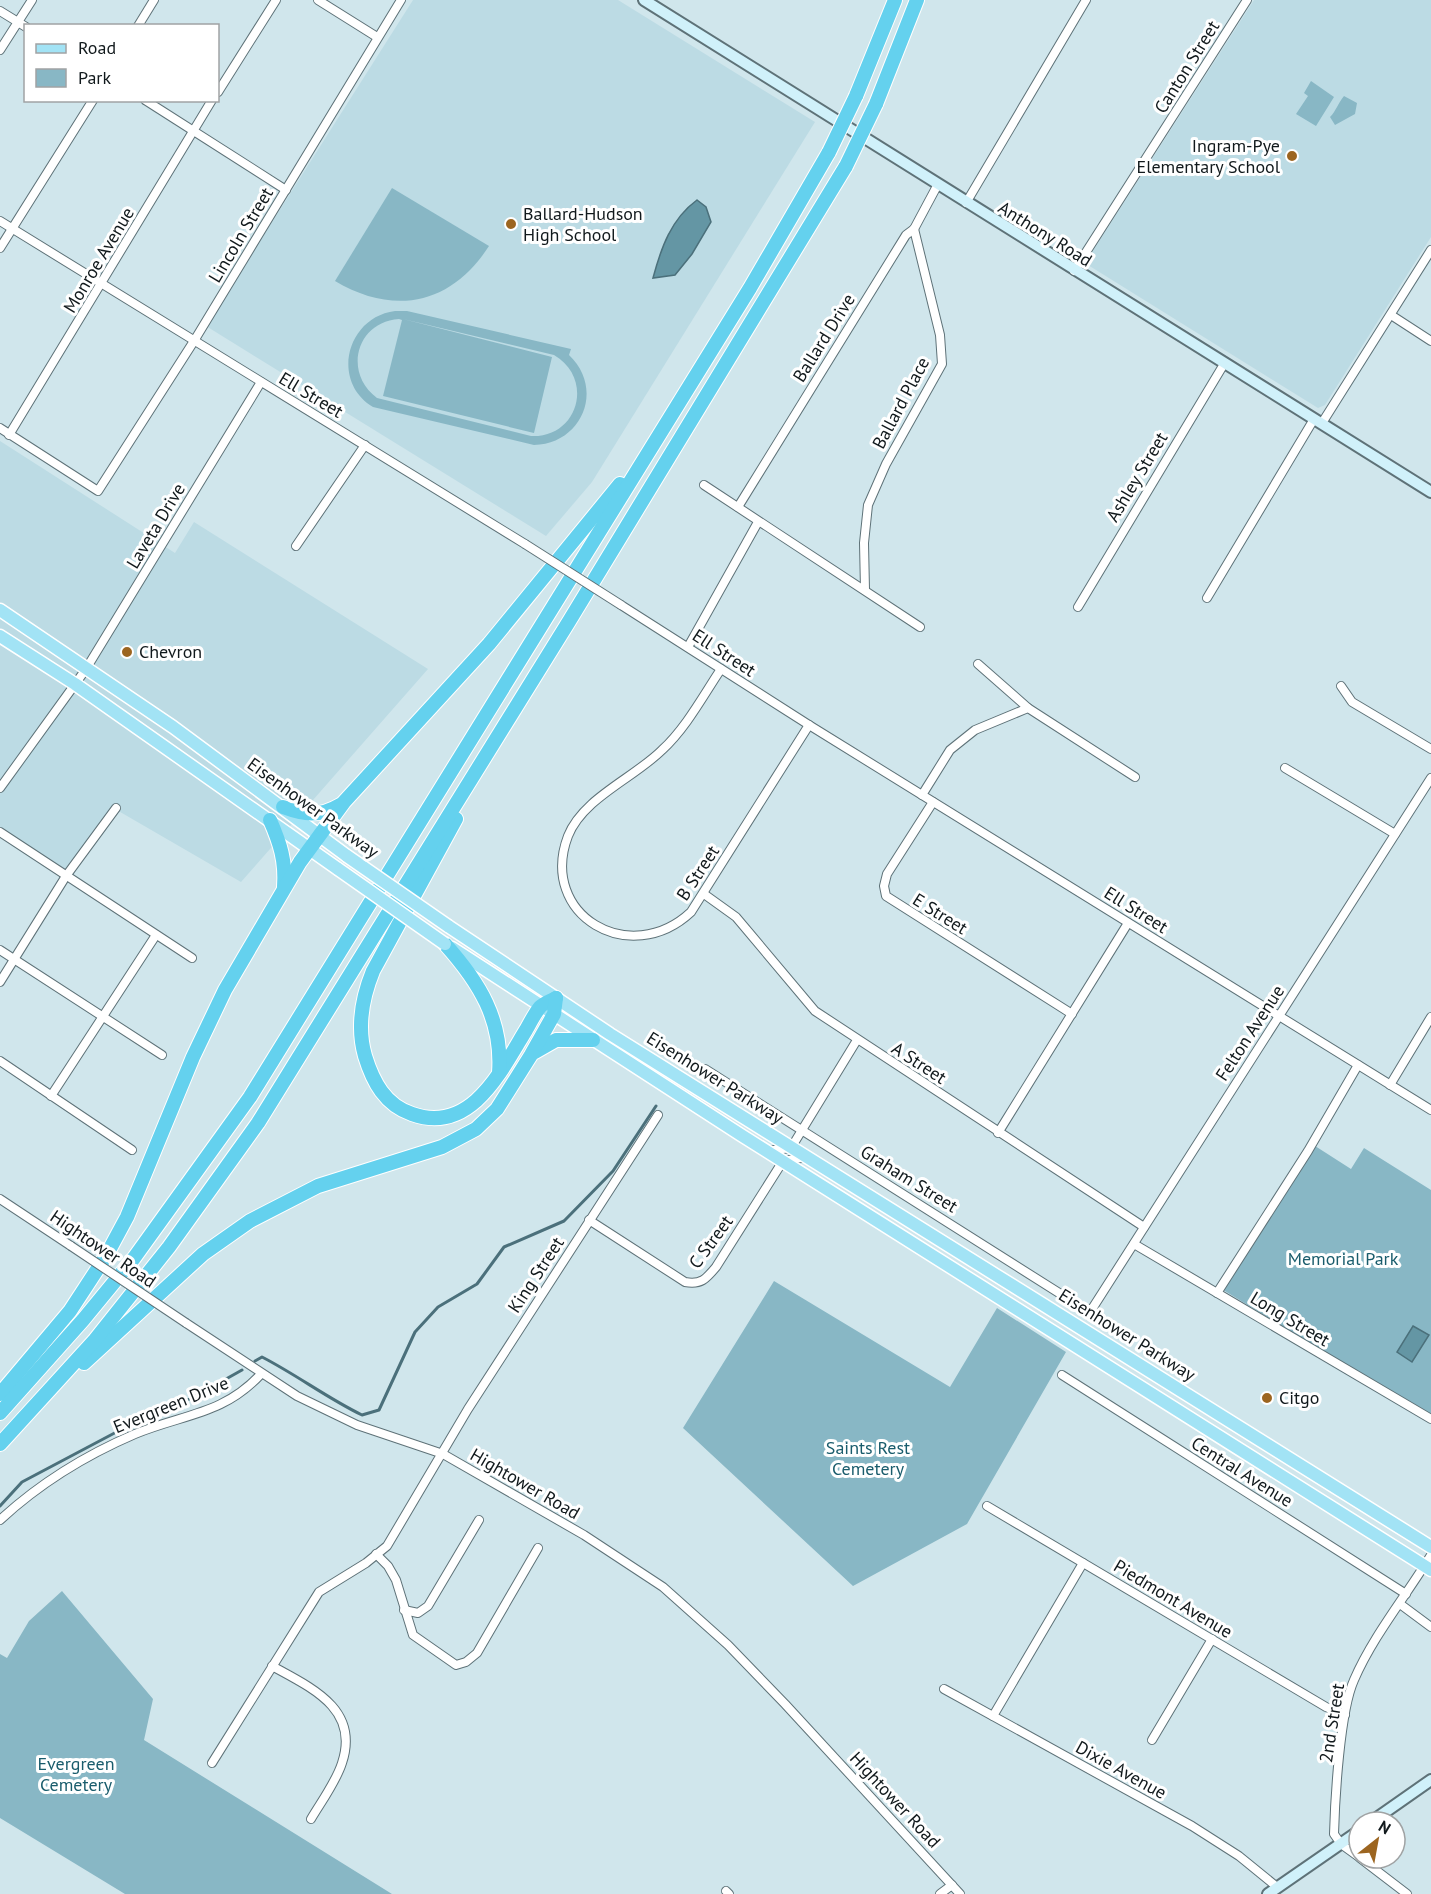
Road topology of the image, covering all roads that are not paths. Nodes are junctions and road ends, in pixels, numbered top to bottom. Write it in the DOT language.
graph roads {
  1 [pos="32,0"];
  2 [pos="154,0"];
  3 [pos="276,0"];
  4 [pos="318,0"];
  5 [pos="401,0"];
  6 [pos="644,0"];
  7 [pos="895,0"];
  8 [pos="1086,0"];
  9 [pos="1247,0"];
  10 [pos="917,4"];
  11 [pos="0,11"];
  12 [pos="22,24"];
  13 [pos="139,24"];
  14 [pos="377,37"];
  15 [pos="0,50"];
  16 [pos="219,90"];
  17 [pos="92,102"];
  18 [pos="148,102"];
  19 [pos="211,102"];
  20 [pos="193,131"];
  21 [pos="937,186"];
  22 [pos="286,190"];
  23 [pos="966,203"];
  24 [pos="0,221"];
  25 [pos="12,229"];
  26 [pos="914,229"];
  27 [pos="0,249"];
  28 [pos="1431,250"];
  29 [pos="1074,271"];
  30 [pos="103,284"];
  31 [pos="1391,315"];
  32 [pos="194,341"];
  33 [pos="1431,341"];
  34 [pos="1224,364"];
  35 [pos="261,382"];
  36 [pos="1318,421"];
  37 [pos="0,428"];
  38 [pos="9,435"];
  39 [pos="365,445"];
  40 [pos="652,445"];
  41 [pos="704,485"];
  42 [pos="1431,492"];
  43 [pos="738,507"];
  44 [pos="758,522"];
  45 [pos="296,546"];
  46 [pos="865,590"];
  47 [pos="1207,598"];
  48 [pos="1078,607"];
  49 [pos="0,610"];
  50 [pos="920,627"];
  51 [pos="0,636"];
  52 [pos="688,647"];
  53 [pos="978,663"];
  54 [pos="86,669"];
  55 [pos="721,669"];
  56 [pos="75,684"];
  57 [pos="1341,686"];
  58 [pos="1028,708"];
  59 [pos="809,724"];
  60 [pos="1431,749"];
  61 [pos="484,760"];
  62 [pos="1286,768"];
  63 [pos="1134,777"];
  64 [pos="1431,778"];
  65 [pos="0,788"];
  66 [pos="922,795"];
  67 [pos="344,802"];
  68 [pos="933,802"];
  69 [pos="283,807"];
  70 [pos="116,808"];
  71 [pos="270,820"];
  72 [pos="0,832"];
  73 [pos="1395,834"];
  74 [pos="319,836"];
  75 [pos="310,848"];
  76 [pos="66,876"];
  77 [pos="284,888"];
  78 [pos="704,894"];
  79 [pos="1128,923"];
  80 [pos="156,935"];
  81 [pos="445,944"];
  82 [pos="0,950"];
  83 [pos="192,958"];
  84 [pos="14,959"];
  85 [pos="0,982"];
  86 [pos="556,998"];
  87 [pos="541,1006"];
  88 [pos="554,1014"];
  89 [pos="1072,1014"];
  90 [pos="103,1017"];
  91 [pos="1278,1017"];
  92 [pos="1431,1017"];
  93 [pos="593,1040"];
  94 [pos="857,1041"];
  95 [pos="162,1055"];
  96 [pos="531,1055"];
  97 [pos="0,1061"];
  98 [pos="1358,1065"];
  99 [pos="705,1069"];
  100 [pos="499,1074"];
  101 [pos="1390,1085"];
  102 [pos="51,1096"];
  103 [pos="1431,1110"];
  104 [pos="658,1115"];
  105 [pos="802,1131"];
  106 [pos="999,1133"];
  107 [pos="792,1148"];
  108 [pos="132,1150"];
  109 [pos="766,1151"];
  110 [pos="807,1157"];
  111 [pos="783,1161"];
  112 [pos="0,1199"];
  113 [pos="589,1220"];
  114 [pos="1144,1227"];
  115 [pos="1134,1244"];
  116 [pos="1217,1293"];
  117 [pos="1096,1306"];
  118 [pos="261,1374"];
  119 [pos="1062,1375"];
  120 [pos="0,1394"];
  121 [pos="0,1413"];
  122 [pos="30,1413"];
  123 [pos="1431,1419"];
  124 [pos="0,1444"];
  125 [pos="443,1454"];
  126 [pos="987,1506"];
  127 [pos="0,1520"];
  128 [pos="479,1520"];
  129 [pos="1431,1547"];
  130 [pos="537,1548"];
  131 [pos="376,1554"];
  132 [pos="1083,1563"];
  133 [pos="1429,1563"];
  134 [pos="1407,1594"];
  135 [pos="1400,1604"];
  136 [pos="404,1610"];
  137 [pos="1431,1627"];
  138 [pos="1212,1639"];
  139 [pos="273,1666"];
  140 [pos="944,1689"];
  141 [pos="1345,1715"];
  142 [pos="993,1716"];
  143 [pos="1152,1740"];
  144 [pos="212,1763"];
  145 [pos="1430,1782"];
  146 [pos="1389,1810"];
  147 [pos="311,1819"];
  148 [pos="1347,1840"];
  149 [pos="1341,1844"];
  150 [pos="1347,1849"];
  151 [pos="1375,1870"];
  152 [pos="952,1885"];
  153 [pos="1273,1891"];
  154 [pos="940,1894"];
  155 [pos="960,1894"];
  156 [pos="1407,1894"];
  1 -- 12 [label="street"];
  2 -- 13 [label="street"];
  3 -- 16 [label="street"];
  4 -- 14 [label="street"];
  5 -- 14 [label="street, Lincoln Street"];
  6 -- 21 [label="street, Anthony Road"];
  7 -- 40 [label="highway, bridge"];
  8 -- 23 [label="street"];
  9 -- 29 [label="street, Canton Street"];
  10 -- 61 [label="highway, bridge"];
  11 -- 12 [label="street"];
  12 -- 15 [label="street"];
  14 -- 22 [label="street, Lincoln Street"];
  17 -- 25 [label="street"];
  18 -- 20 [label="street"];
  19 -- 20 [label="street, Monroe Avenue"];
  20 -- 22 [label="street"];
  20 -- 30 [label="street, Monroe Avenue"];
  21 -- 23 [label="street, Anthony Road"];
  21 -- 26 [label="street, Ballard Drive"];
  22 -- 32 [label="street, Lincoln Street"];
  23 -- 29 [label="street, Anthony Road"];
  24 -- 25 [label="street, Ell Street"];
  25 -- 27 [label="street"];
  25 -- 30 [label="street, Ell Street"];
  26 -- 43 [label="street, Ballard Drive"];
  26 -- 46 [label="street, Ballard Place"];
  28 -- 31 [label="street"];
  29 -- 34 [label="street, Anthony Road"];
  30 -- 32 [label="street, Ell Street"];
  30 -- 38 [label="street, Monroe Avenue"];
  31 -- 33 [label="street"];
  31 -- 36 [label="street"];
  32 -- 35 [label="street, Ell Street"];
  32 -- 38 [label="street, Lincoln Street"];
  34 -- 36 [label="street, Anthony Road"];
  34 -- 48 [label="street, Ashley Street"];
  35 -- 39 [label="street, Ell Street"];
  35 -- 54 [label="street, Laveta Drive"];
  36 -- 42 [label="street, Anthony Road"];
  36 -- 47 [label="street"];
  37 -- 38 [label="street"];
  39 -- 45 [label="street"];
  39 -- 52 [label="street, Ell Street, bridge"];
  40 -- 67 [label="highway"];
  40 -- 121 [label="highway"];
  41 -- 43 [label="street"];
  43 -- 44 [label="street"];
  44 -- 46 [label="street"];
  44 -- 52 [label="street"];
  46 -- 50 [label="street"];
  49 -- 54 [label="main road, Eisenhower Parkway"];
  51 -- 56 [label="main road, Eisenhower Parkway"];
  52 -- 55 [label="street, Ell Street"];
  53 -- 58 [label="street"];
  54 -- 56 [label="street, Laveta Drive"];
  54 -- 69 [label="main road, Eisenhower Parkway"];
  55 -- 59 [label="street, Ell Street"];
  55 -- 78 [label="street, B Street"];
  56 -- 65 [label="street, Laveta Drive"];
  56 -- 71 [label="main road, Eisenhower Parkway"];
  57 -- 60 [label="street"];
  58 -- 63 [label="street"];
  58 -- 66 [label="street"];
  59 -- 66 [label="street, Ell Street"];
  59 -- 78 [label="street, B Street"];
  61 -- 100 [label="highway"];
  61 -- 122 [label="highway"];
  62 -- 73 [label="street"];
  64 -- 73 [label="street, Felton Avenue"];
  66 -- 68 [label="street, Ell Street"];
  67 -- 69 [label="highway"];
  67 -- 74 [label="highway"];
  68 -- 79 [label="street, Ell Street"];
  68 -- 89 [label="street, E Street"];
  69 -- 74 [label="main road, Eisenhower Parkway"];
  70 -- 76 [label="street"];
  71 -- 75 [label="main road, Eisenhower Parkway"];
  71 -- 77 [label="highway"];
  72 -- 76 [label="street"];
  73 -- 91 [label="street, Felton Avenue"];
  74 -- 75 [label="highway"];
  74 -- 86 [label="main road, Eisenhower Parkway, bridge"];
  75 -- 77 [label="highway"];
  75 -- 81 [label="main road, Eisenhower Parkway, bridge"];
  76 -- 80 [label="street"];
  76 -- 84 [label="street"];
  77 -- 120 [label="highway"];
  78 -- 94 [label="street, A Street"];
  79 -- 89 [label="street"];
  79 -- 91 [label="street, Ell Street"];
  80 -- 83 [label="street"];
  80 -- 90 [label="street"];
  81 -- 87 [label="main road, Eisenhower Parkway"];
  81 -- 100 [label="highway"];
  82 -- 84 [label="street"];
  84 -- 85 [label="street"];
  84 -- 90 [label="street"];
  86 -- 87 [label="highway"];
  86 -- 88 [label="highway"];
  86 -- 107 [label="main road, Eisenhower Parkway"];
  87 -- 88 [label="main road, Eisenhower Parkway"];
  87 -- 100 [label="highway"];
  88 -- 93 [label="main road, Eisenhower Parkway"];
  88 -- 96 [label="highway"];
  89 -- 106 [label="street"];
  90 -- 95 [label="street"];
  90 -- 102 [label="street"];
  91 -- 98 [label="street, Ell Street"];
  91 -- 114 [label="street, Felton Avenue"];
  92 -- 101 [label="street"];
  93 -- 96 [label="highway"];
  93 -- 109 [label="main road, Eisenhower Parkway"];
  94 -- 105 [label="street"];
  94 -- 106 [label="street, A Street"];
  96 -- 122 [label="highway"];
  97 -- 102 [label="street"];
  98 -- 101 [label="street, Ell Street"];
  98 -- 116 [label="street"];
  99 -- 105 [label="street, Graham Street"];
  101 -- 103 [label="street, Ell Street"];
  102 -- 108 [label="street"];
  104 -- 113 [label="street, King Street"];
  105 -- 107 [label="street"];
  105 -- 117 [label="street, Graham Street"];
  106 -- 114 [label="street, A Street"];
  107 -- 109 [label="street"];
  107 -- 110 [label="main road, Eisenhower Parkway"];
  109 -- 111 [label="main road, Eisenhower Parkway"];
  110 -- 111 [label="street"];
  110 -- 129 [label="main road, Eisenhower Parkway"];
  111 -- 113 [label="street, C Street"];
  111 -- 133 [label="main road, Eisenhower Parkway"];
  112 -- 118 [label="street, Hightower Road, bridge"];
  113 -- 125 [label="street, King Street"];
  114 -- 115 [label="street, Felton Avenue"];
  115 -- 116 [label="street, Long Street"];
  115 -- 117 [label="street, Felton Avenue"];
  116 -- 123 [label="street, Long Street"];
  118 -- 125 [label="street, Hightower Road"];
  118 -- 127 [label="street, Evergreen Drive"];
  119 -- 134 [label="street, Central Avenue"];
  122 -- 124 [label="highway"];
  125 -- 131 [label="street, King Street"];
  125 -- 152 [label="street, Hightower Road"];
  126 -- 132 [label="street, Piedmont Avenue"];
  128 -- 136 [label="street"];
  130 -- 136 [label="street"];
  131 -- 136 [label="street"];
  131 -- 139 [label="street, King Street"];
  132 -- 138 [label="street, Piedmont Avenue"];
  132 -- 142 [label="street"];
  133 -- 134 [label="street, 2nd Street"];
  134 -- 135 [label="street, 2nd Street"];
  135 -- 137 [label="street"];
  135 -- 141 [label="street, 2nd Street"];
  138 -- 141 [label="street, Piedmont Avenue"];
  138 -- 143 [label="street"];
  139 -- 144 [label="street, King Street"];
  139 -- 147 [label="street"];
  140 -- 142 [label="street, Dixie Avenue"];
  141 -- 149 [label="street, 2nd Street"];
  142 -- 153 [label="street, Dixie Avenue"];
  145 -- 146 [label="street"];
  148 -- 149 [label="street"];
  149 -- 150 [label="street"];
  149 -- 153 [label="street"];
  151 -- 156 [label="street"];
  152 -- 154 [label="street"];
  152 -- 155 [label="street, Hightower Road"];
}
